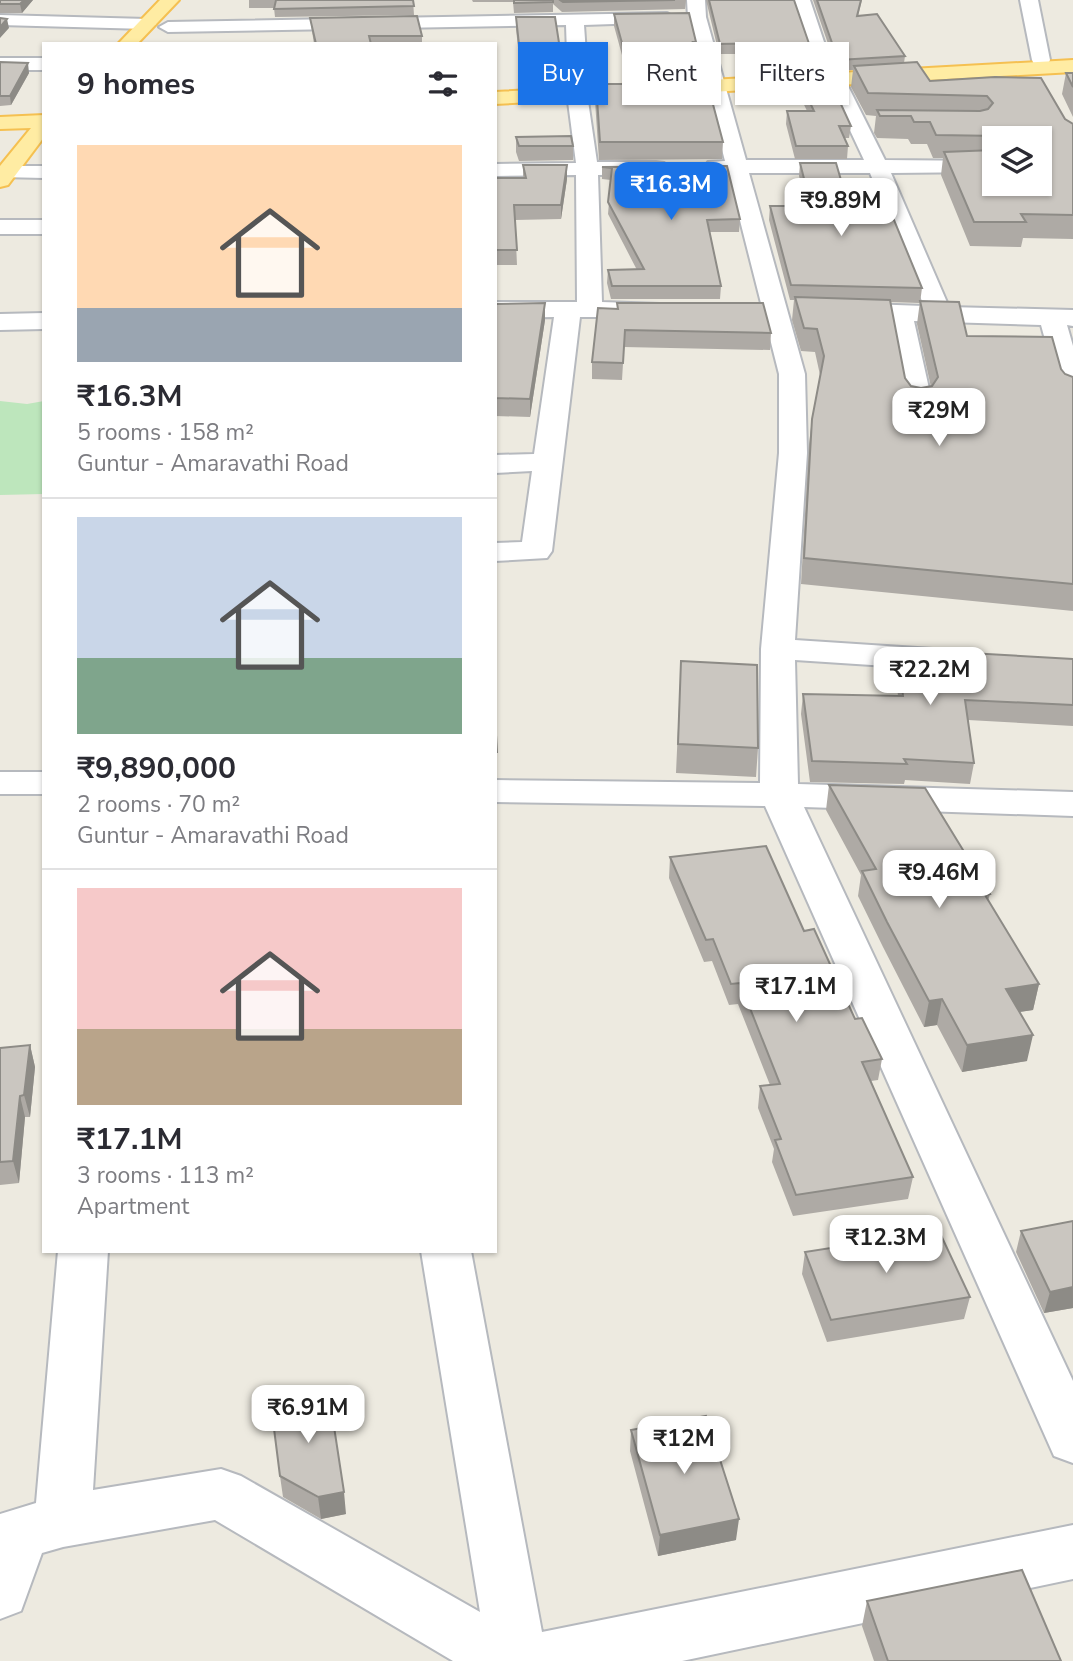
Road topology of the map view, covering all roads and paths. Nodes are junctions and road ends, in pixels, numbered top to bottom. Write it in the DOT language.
graph roads {
  1 [pos="350,0"];
  2 [pos="460,0"];
  3 [pos="801,0"];
  4 [pos="1029,0"];
  5 [pos="178,4"];
  6 [pos="696,9"];
  7 [pos="575,19"];
  8 [pos="0,20"];
  9 [pos="461,21"];
  10 [pos="147,24"];
  11 [pos="344,25"];
  12 [pos="168,27"];
  13 [pos="129,42"];
  14 [pos="154,42"];
  15 [pos="339,42"];
  16 [pos="460,42"];
  17 [pos="576,42"];
  18 [pos="704,42"];
  19 [pos="817,42"];
  20 [pos="1073,58"];
  21 [pos="0,64"];
  22 [pos="42,64"];
  23 [pos="1037,64"];
  24 [pos="1073,66"];
  25 [pos="849,73"];
  26 [pos="497,88"];
  27 [pos="518,88"];
  28 [pos="1046,92"];
  29 [pos="518,95"];
  30 [pos="497,98"];
  31 [pos="579,105"];
  32 [pos="721,105"];
  33 [pos="846,105"];
  34 [pos="42,110"];
  35 [pos="0,112"];
  36 [pos="33,122"];
  37 [pos="0,124"];
  38 [pos="855,124"];
  39 [pos="882,124"];
  40 [pos="42,131"];
  41 [pos="0,148"];
  42 [pos="982,166"];
  43 [pos="698,167"];
  44 [pos="739,167"];
  45 [pos="878,167"];
  46 [pos="587,168"];
  47 [pos="670,168"];
  48 [pos="497,170"];
  49 [pos="42,172"];
  50 [pos="3,176"];
  51 [pos="0,227"];
  52 [pos="42,227"];
  53 [pos="579,309"];
  54 [pos="669,309"];
  55 [pos="785,309"];
  56 [pos="497,310"];
  57 [pos="900,312"];
  58 [pos="940,314"];
  59 [pos="1063,318"];
  60 [pos="42,321"];
  61 [pos="0,322"];
  62 [pos="1073,391"];
  63 [pos="918,402"];
  64 [pos="548,462"];
  65 [pos="497,464"];
  66 [pos="497,552"];
  67 [pos="778,649"];
  68 [pos="979,662"];
  69 [pos="0,783"];
  70 [pos="42,783"];
  71 [pos="497,790"];
  72 [pos="779,795"];
  73 [pos="1068,811"];
  74 [pos="83,1253"];
  75 [pos="446,1253"];
  76 [pos="1073,1439"];
  77 [pos="28,1531"];
  78 [pos="1073,1552"];
  79 [pos="0,1591"];
  80 [pos="510,1661"];
  81 [pos="518,1661"];
  82 [pos="542,1661"];
  1 -- 11 [label="street"];
  2 -- 9 [label="street"];
  3 -- 19 [label="street"];
  4 -- 23 [label="street"];
  5 -- 10 [label="main road"];
  5 -- 12 [label="main road"];
  6 -- 7 [label="street"];
  6 -- 18 [label="street"];
  7 -- 9 [label="street"];
  7 -- 17 [label="street"];
  8 -- 10 [label="street"];
  9 -- 11 [label="street"];
  9 -- 16 [label="street"];
  10 -- 13 [label="main road"];
  11 -- 12 [label="street"];
  11 -- 15 [label="street"];
  12 -- 14 [label="main road"];
  20 -- 23 [label="main road"];
  21 -- 22 [label="street"];
  23 -- 24 [label="main road"];
  23 -- 25 [label="main road"];
  23 -- 28 [label="street"];
  26 -- 27 [label="main road"];
  29 -- 30 [label="main road"];
  31 -- 46 [label="street"];
  32 -- 44 [label="street"];
  33 -- 38 [label="street"];
  34 -- 35 [label="main road"];
  36 -- 37 [label="main road"];
  36 -- 41 [label="main road"];
  38 -- 39 [label="street"];
  38 -- 45 [label="street"];
  40 -- 50 [label="main road"];
  42 -- 45 [label="street"];
  43 -- 44 [label="street"];
  44 -- 45 [label="street"];
  44 -- 55 [label="street"];
  45 -- 58 [label="street"];
  46 -- 47 [label="street"];
  46 -- 48 [label="street"];
  46 -- 53 [label="street"];
  49 -- 50 [label="street"];
  51 -- 52 [label="street"];
  53 -- 54 [label="street"];
  53 -- 56 [label="street"];
  53 -- 64 [label="street"];
  55 -- 57 [label="street"];
  55 -- 67 [label="street"];
  57 -- 58 [label="street"];
  57 -- 63 [label="street"];
  58 -- 59 [label="street"];
  59 -- 62 [label="street"];
  60 -- 61 [label="street"];
  64 -- 65 [label="street"];
  64 -- 66 [label="street"];
  67 -- 68 [label="street"];
  67 -- 72 [label="street"];
  69 -- 70 [label="street"];
  71 -- 72 [label="street"];
  72 -- 73 [label="street"];
  72 -- 76 [label="street"];
  74 -- 77 [label="street"];
  75 -- 81 [label="street"];
  77 -- 79 [label="street"];
  77 -- 80 [label="street"];
  78 -- 82 [label="street"];
}
